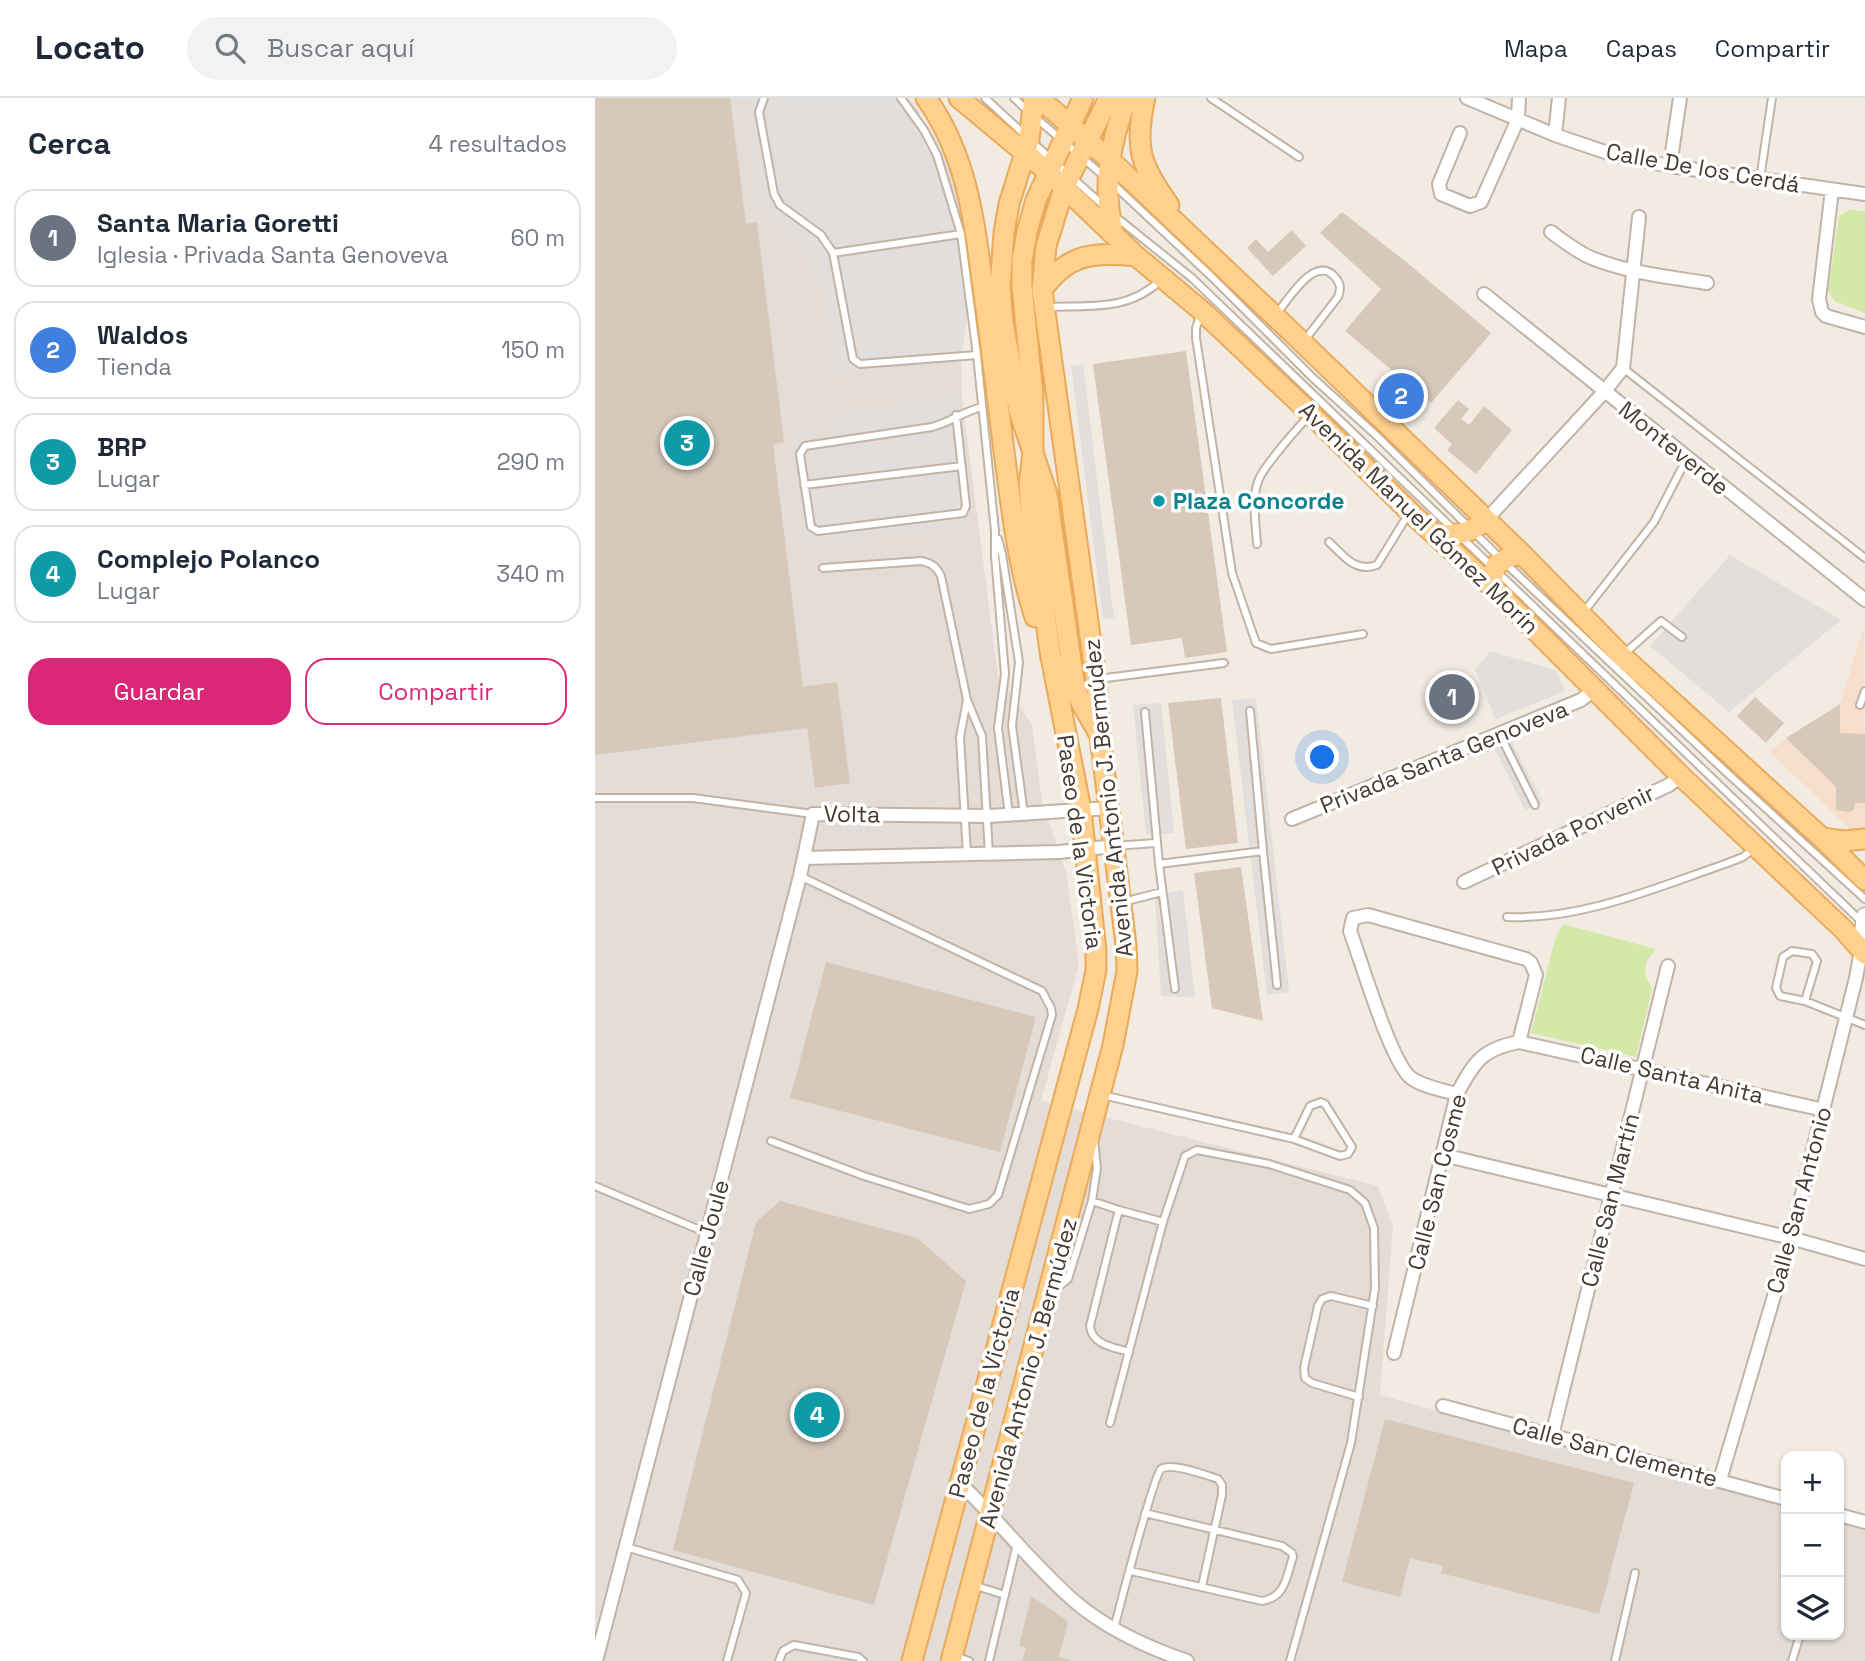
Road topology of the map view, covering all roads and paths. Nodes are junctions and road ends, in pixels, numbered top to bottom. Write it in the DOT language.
graph roads {
  1 [pos="764,98"];
  2 [pos="901,98"];
  3 [pos="926,98"];
  4 [pos="958,98"];
  5 [pos="985,98"];
  6 [pos="1014,98"];
  7 [pos="1083,98"];
  8 [pos="1109,98"];
  9 [pos="1127,98"];
  10 [pos="1145,98"];
  11 [pos="1211,98"];
  12 [pos="1467,98"];
  13 [pos="1519,98"];
  14 [pos="1559,98"];
  15 [pos="1680,98"];
  16 [pos="1772,98"];
  17 [pos="1036,104"];
  18 [pos="1518,119"];
  19 [pos="1067,133"];
  20 [pos="1460,133"];
  21 [pos="1555,135"];
  22 [pos="1027,147"];
  23 [pos="1085,149"];
  24 [pos="1299,157"];
  25 [pos="1670,166"];
  26 [pos="1050,167"];
  27 [pos="1108,169"];
  28 [pos="1760,179"];
  29 [pos="1067,182"];
  30 [pos="1832,190"];
  31 [pos="1865,194"];
  32 [pos="1108,209"];
  33 [pos="1639,217"];
  34 [pos="1113,232"];
  35 [pos="1551,232"];
  36 [pos="961,234"];
  37 [pos="1192,238"];
  38 [pos="833,253"];
  39 [pos="1136,256"];
  40 [pos="1633,272"];
  41 [pos="1163,279"];
  42 [pos="1707,283"];
  43 [pos="1484,294"];
  44 [pos="1043,299"];
  45 [pos="1202,311"];
  46 [pos="1274,316"];
  47 [pos="1865,327"];
  48 [pos="1303,343"];
  49 [pos="977,355"];
  50 [pos="1623,368"];
  51 [pos="1604,392"];
  52 [pos="982,407"];
  53 [pos="1311,414"];
  54 [pos="956,415"];
  55 [pos="1033,453"];
  56 [pos="1687,458"];
  57 [pos="962,466"];
  58 [pos="804,485"];
  59 [pos="1410,512"];
  60 [pos="1473,528"];
  61 [pos="995,531"];
  62 [pos="1435,534"];
  63 [pos="1329,542"];
  64 [pos="1257,544"];
  65 [pos="1522,554"];
  66 [pos="1865,558"];
  67 [pos="823,568"];
  68 [pos="1495,572"];
  69 [pos="1865,600"];
  70 [pos="1581,614"];
  71 [pos="1363,634"];
  72 [pos="1682,637"];
  73 [pos="1050,652"];
  74 [pos="1622,656"];
  75 [pos="1224,663"];
  76 [pos="1096,679"];
  77 [pos="1594,690"];
  78 [pos="1865,691"];
  79 [pos="967,700"];
  80 [pos="1860,705"];
  81 [pos="1250,711"];
  82 [pos="1145,712"];
  83 [pos="1499,733"];
  84 [pos="1100,736"];
  85 [pos="1681,776"];
  86 [pos="595,798"];
  87 [pos="1535,805"];
  88 [pos="1110,808"];
  89 [pos="1081,810"];
  90 [pos="813,814"];
  91 [pos="1024,814"];
  92 [pos="966,815"];
  93 [pos="1009,815"];
  94 [pos="989,816"];
  95 [pos="1292,820"];
  96 [pos="1822,838"];
  97 [pos="1865,839"];
  98 [pos="1155,843"];
  99 [pos="1115,846"];
  100 [pos="1756,847"];
  101 [pos="1086,851"];
  102 [pos="1263,851"];
  103 [pos="989,854"];
  104 [pos="967,855"];
  105 [pos="804,858"];
  106 [pos="1159,864"];
  107 [pos="800,876"];
  108 [pos="1865,880"];
  109 [pos="1464,882"];
  110 [pos="1162,892"];
  111 [pos="1865,899"];
  112 [pos="1122,902"];
  113 [pos="1507,917"];
  114 [pos="1864,922"];
  115 [pos="1863,952"];
  116 [pos="1668,966"];
  117 [pos="1277,985"];
  118 [pos="1175,989"];
  119 [pos="1805,1001"];
  120 [pos="1846,1016"];
  121 [pos="1865,1025"];
  122 [pos="1519,1042"];
  123 [pos="1643,1068"];
  124 [pos="1457,1094"];
  125 [pos="1100,1095"];
  126 [pos="1824,1110"];
  127 [pos="1091,1128"];
  128 [pos="1294,1139"];
  129 [pos="771,1141"];
  130 [pos="1443,1154"];
  131 [pos="595,1186"];
  132 [pos="1612,1194"];
  133 [pos="1092,1201"];
  134 [pos="1119,1210"];
  135 [pos="1163,1222"];
  136 [pos="708,1233"];
  137 [pos="1791,1238"];
  138 [pos="1865,1259"];
  139 [pos="1048,1297"];
  140 [pos="1373,1306"];
  141 [pos="1129,1353"];
  142 [pos="1394,1353"];
  143 [pos="1359,1397"];
  144 [pos="1443,1406"];
  145 [pos="1110,1423"];
  146 [pos="1552,1435"];
  147 [pos="1720,1480"];
  148 [pos="960,1483"];
  149 [pos="1781,1498"];
  150 [pos="991,1513"];
  151 [pos="1145,1513"];
  152 [pos="1844,1516"];
  153 [pos="1865,1522"];
  154 [pos="1214,1531"];
  155 [pos="1017,1543"];
  156 [pos="626,1547"];
  157 [pos="1131,1572"];
  158 [pos="1636,1573"];
  159 [pos="972,1585"];
  160 [pos="1202,1586"];
  161 [pos="1005,1595"];
  162 [pos="1114,1629"];
  163 [pos="1798,1640"];
  164 [pos="958,1659"];
  165 [pos="596,1661"];
  166 [pos="727,1661"];
  167 [pos="779,1661"];
  168 [pos="863,1661"];
  169 [pos="912,1661"];
  170 [pos="989,1661"];
  171 [pos="1187,1661"];
  172 [pos="1290,1661"];
  173 [pos="1615,1661"];
  174 [pos="1792,1661"];
  1 -- 38 [label="lane"];
  2 -- 36 [label="lane"];
  3 -- 73 [label="main road"];
  4 -- 22 [label="main road, Avenida Manuel Gómez Morín"];
  5 -- 22 [label="lane"];
  6 -- 17 [label="lane"];
  7 -- 19 [label="main road, Paseo de la Victoria"];
  8 -- 23 [label="main road, Avenida Antonio J. Bermúdez"];
  9 -- 27 [label="main road"];
  10 -- 37 [label="main road"];
  11 -- 24 [label="lane"];
  12 -- 18 [label="street, Calle De los Cerdá"];
  13 -- 18 [label="street"];
  14 -- 21 [label="street"];
  15 -- 25 [label="street"];
  16 -- 28 [label="lane"];
  17 -- 19 [label="main road, Avenida Manuel Gómez Morín"];
  17 -- 22 [label="main road"];
  18 -- 20 [label="street"];
  18 -- 21 [label="street, Calle De los Cerdá"];
  19 -- 23 [label="main road, Avenida Manuel Gómez Morín"];
  19 -- 26 [label="main road, Paseo de la Victoria"];
  21 -- 25 [label="street, Calle De los Cerdá"];
  22 -- 26 [label="main road, Avenida Manuel Gómez Morín"];
  22 -- 55 [label="main road"];
  23 -- 27 [label="main road, Avenida Manuel Gómez Morín"];
  23 -- 29 [label="main road, Avenida Antonio J. Bermúdez"];
  25 -- 28 [label="street, Calle De los Cerdá"];
  26 -- 29 [label="main road, Avenida Manuel Gómez Morín"];
  26 -- 55 [label="main road, Paseo de la Victoria"];
  27 -- 32 [label="main road"];
  27 -- 37 [label="main road, Avenida Manuel Gómez Morín"];
  27 -- 60 [label="lane"];
  28 -- 30 [label="street, Calle De los Cerdá"];
  29 -- 32 [label="lane"];
  29 -- 34 [label="main road, Avenida Manuel Gómez Morín"];
  29 -- 44 [label="main road, Avenida Antonio J. Bermúdez"];
  30 -- 31 [label="street, Calle De los Cerdá"];
  30 -- 47 [label="street"];
  32 -- 34 [label="main road"];
  32 -- 60 [label="lane"];
  33 -- 40 [label="street"];
  34 -- 39 [label="main road, Avenida Manuel Gómez Morín"];
  35 -- 40 [label="street"];
  36 -- 38 [label="lane"];
  36 -- 49 [label="lane"];
  37 -- 46 [label="main road, Avenida Manuel Gómez Morín"];
  38 -- 49 [label="lane"];
  39 -- 41 [label="main road, Avenida Manuel Gómez Morín"];
  39 -- 44 [label="main road"];
  40 -- 42 [label="street"];
  40 -- 50 [label="street"];
  41 -- 44 [label="lane"];
  41 -- 45 [label="main road, Avenida Manuel Gómez Morín"];
  43 -- 51 [label="street, Monteverde"];
  44 -- 76 [label="main road, Avenida Antonio J. Bermúdez"];
  45 -- 53 [label="main road, Avenida Manuel Gómez Morín"];
  45 -- 71 [label="lane"];
  46 -- 48 [label="main road, Avenida Manuel Gómez Morín"];
  46 -- 48 [label="lane"];
  48 -- 60 [label="main road, Avenida Manuel Gómez Morín"];
  49 -- 52 [label="lane"];
  50 -- 51 [label="street"];
  50 -- 66 [label="lane"];
  51 -- 56 [label="street, Monteverde"];
  51 -- 60 [label="street"];
  52 -- 54 [label="lane"];
  52 -- 61 [label="lane"];
  53 -- 59 [label="main road, Avenida Manuel Gómez Morín"];
  53 -- 64 [label="lane"];
  54 -- 57 [label="lane"];
  54 -- 58 [label="lane"];
  55 -- 73 [label="main road, Paseo de la Victoria"];
  55 -- 84 [label="main road"];
  56 -- 69 [label="street, Monteverde"];
  56 -- 70 [label="lane"];
  57 -- 58 [label="lane"];
  57 -- 58 [label="lane"];
  59 -- 62 [label="main road, Avenida Manuel Gómez Morín"];
  59 -- 63 [label="lane"];
  60 -- 62 [label="main road"];
  60 -- 65 [label="main road, Avenida Manuel Gómez Morín"];
  60 -- 68 [label="lane"];
  60 -- 68 [label="lane"];
  61 -- 91 [label="lane"];
  61 -- 93 [label="lane"];
  62 -- 68 [label="main road, Avenida Manuel Gómez Morín"];
  65 -- 68 [label="main road"];
  65 -- 70 [label="main road, Avenida Manuel Gómez Morín"];
  67 -- 79 [label="lane"];
  68 -- 77 [label="main road, Avenida Manuel Gómez Morín"];
  68 -- 111 [label="lane"];
  68 -- 114 [label="lane"];
  70 -- 74 [label="main road, Avenida Manuel Gómez Morín"];
  72 -- 74 [label="lane"];
  73 -- 89 [label="main road, Paseo de la Victoria"];
  74 -- 96 [label="main road, Avenida Manuel Gómez Morín"];
  75 -- 76 [label="lane"];
  76 -- 84 [label="main road, Avenida Antonio J. Bermúdez"];
  77 -- 83 [label="street, Privada Santa Genoveva"];
  77 -- 85 [label="main road, Avenida Manuel Gómez Morín"];
  78 -- 80 [label="lane"];
  79 -- 92 [label="lane"];
  79 -- 94 [label="lane"];
  81 -- 102 [label="lane"];
  82 -- 98 [label="lane"];
  83 -- 87 [label="lane"];
  83 -- 95 [label="street, Privada Santa Genoveva"];
  84 -- 88 [label="main road, Avenida Antonio J. Bermúdez"];
  85 -- 100 [label="main road, Avenida Manuel Gómez Morín"];
  85 -- 109 [label="street, Privada Porvenir"];
  86 -- 90 [label="lane, Volta"];
  88 -- 89 [label="street, Volta"];
  88 -- 99 [label="main road, Avenida Antonio J. Bermúdez"];
  89 -- 91 [label="street, Volta"];
  89 -- 101 [label="main road, Paseo de la Victoria"];
  90 -- 92 [label="street, Volta"];
  90 -- 105 [label="street, Calle Joule"];
  91 -- 93 [label="street, Volta"];
  92 -- 94 [label="street, Volta"];
  92 -- 104 [label="lane"];
  93 -- 94 [label="street, Volta"];
  94 -- 103 [label="lane"];
  96 -- 97 [label="main road"];
  96 -- 108 [label="main road, Avenida Manuel Gómez Morín"];
  98 -- 99 [label="lane"];
  98 -- 106 [label="lane"];
  99 -- 101 [label="street, Volta"];
  99 -- 112 [label="main road, Avenida Antonio J. Bermúdez"];
  100 -- 113 [label="lane"];
  100 -- 115 [label="main road, Avenida Manuel Gómez Morín"];
  101 -- 103 [label="street, Volta"];
  101 -- 148 [label="main road, Paseo de la Victoria"];
  102 -- 106 [label="lane"];
  102 -- 117 [label="lane"];
  103 -- 104 [label="street, Volta"];
  104 -- 105 [label="street, Volta"];
  105 -- 107 [label="street, Calle Joule"];
  106 -- 110 [label="lane"];
  107 -- 129 [label="lane"];
  107 -- 136 [label="street, Calle Joule"];
  110 -- 112 [label="lane"];
  110 -- 118 [label="lane"];
  112 -- 125 [label="main road, Avenida Antonio J. Bermúdez"];
  114 -- 115 [label="street, Calle San Antonio"];
  115 -- 120 [label="street, Calle San Antonio"];
  116 -- 123 [label="street, Calle San Martín"];
  119 -- 119 [label="lane"];
  119 -- 120 [label="lane"];
  120 -- 121 [label="lane"];
  120 -- 126 [label="street, Calle San Antonio"];
  122 -- 123 [label="street, Calle Santa Anita"];
  122 -- 124 [label="street, Calle San Cosme"];
  122 -- 124 [label="street"];
  123 -- 126 [label="street, Calle Santa Anita"];
  123 -- 132 [label="street, Calle San Martín"];
  124 -- 130 [label="street, Calle San Cosme"];
  125 -- 127 [label="main road, Avenida Antonio J. Bermúdez"];
  125 -- 128 [label="lane"];
  126 -- 137 [label="street, Calle San Antonio"];
  127 -- 133 [label="lane"];
  127 -- 139 [label="main road, Avenida Antonio J. Bermúdez"];
  128 -- 128 [label="lane"];
  130 -- 132 [label="street"];
  130 -- 142 [label="street, Calle San Cosme"];
  131 -- 136 [label="lane"];
  132 -- 137 [label="street"];
  132 -- 146 [label="street, Calle San Martín"];
  133 -- 134 [label="lane"];
  133 -- 139 [label="lane"];
  134 -- 135 [label="lane"];
  134 -- 141 [label="lane"];
  135 -- 140 [label="lane"];
  135 -- 141 [label="lane"];
  136 -- 156 [label="street, Calle Joule"];
  137 -- 138 [label="street"];
  137 -- 147 [label="street, Calle San Antonio"];
  139 -- 150 [label="main road, Avenida Antonio J. Bermúdez"];
  140 -- 143 [label="lane"];
  140 -- 143 [label="lane"];
  141 -- 145 [label="lane"];
  143 -- 172 [label="lane"];
  144 -- 146 [label="street, Calle San Clemente"];
  146 -- 147 [label="street, Calle San Clemente"];
  147 -- 149 [label="street, Calle San Clemente"];
  148 -- 150 [label="street"];
  148 -- 169 [label="main road, Paseo de la Victoria"];
  150 -- 155 [label="street"];
  150 -- 159 [label="main road, Avenida Antonio J. Bermúdez"];
  151 -- 154 [label="lane"];
  151 -- 154 [label="lane"];
  151 -- 157 [label="lane"];
  152 -- 153 [label="street"];
  154 -- 160 [label="lane"];
  154 -- 160 [label="lane"];
  155 -- 161 [label="lane"];
  155 -- 162 [label="street"];
  156 -- 165 [label="street, Calle Joule"];
  156 -- 166 [label="lane"];
  157 -- 160 [label="lane"];
  157 -- 162 [label="lane"];
  158 -- 173 [label="lane"];
  159 -- 161 [label="lane"];
  159 -- 164 [label="main road, Avenida Antonio J. Bermúdez"];
  161 -- 170 [label="lane"];
  162 -- 171 [label="street"];
  163 -- 174 [label="lane"];
  167 -- 168 [label="lane"];
}
